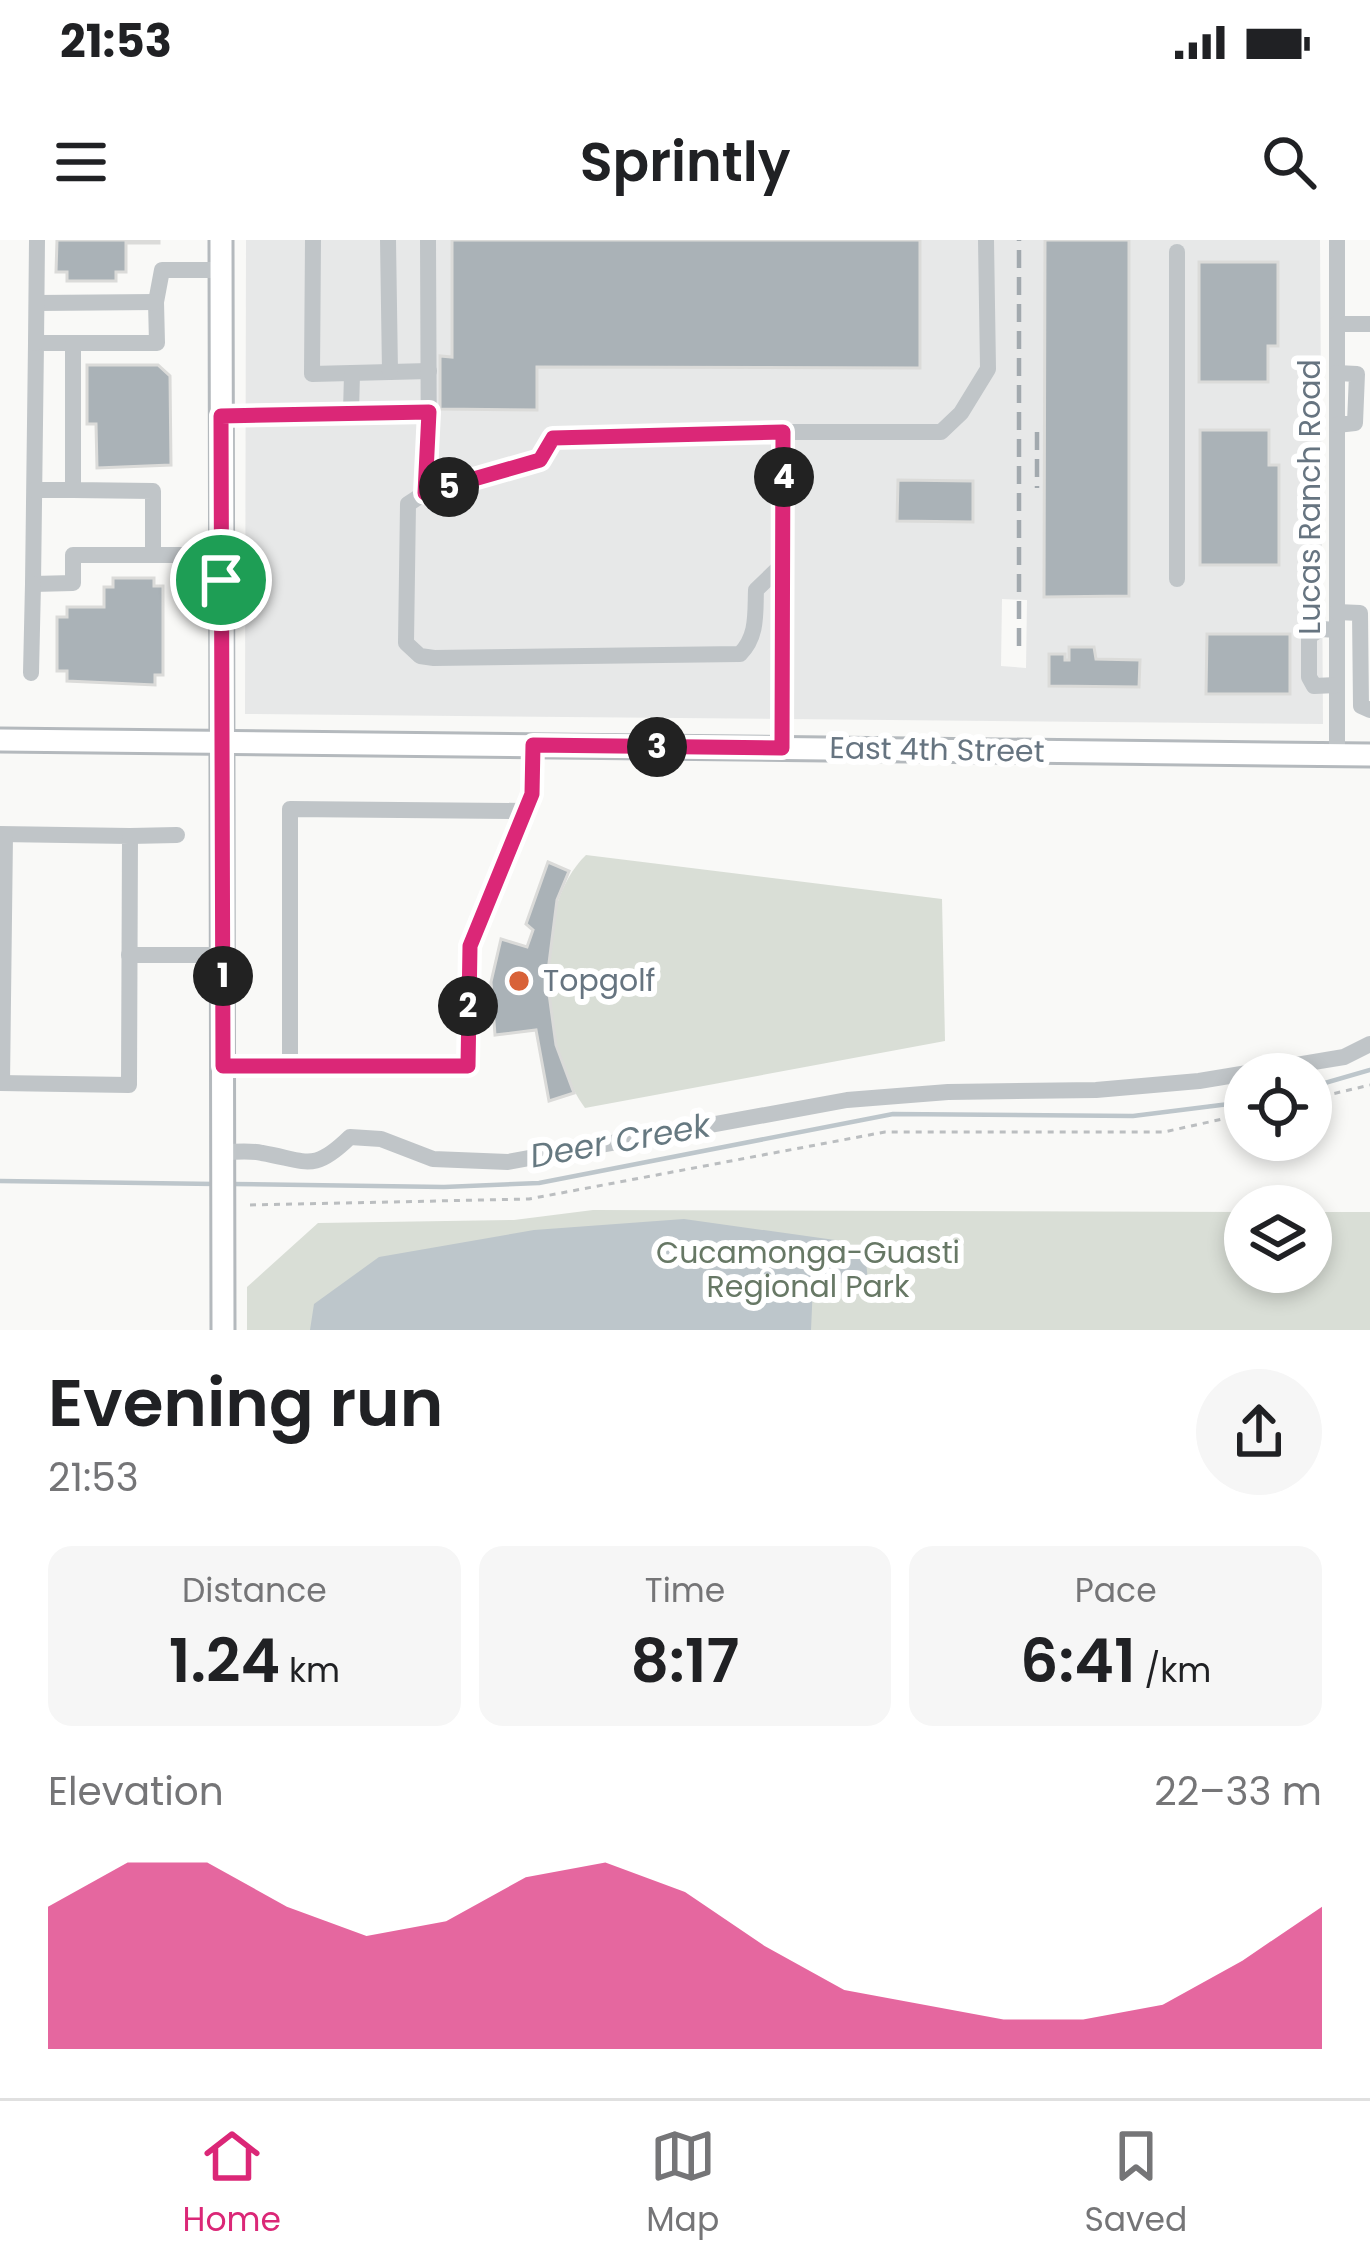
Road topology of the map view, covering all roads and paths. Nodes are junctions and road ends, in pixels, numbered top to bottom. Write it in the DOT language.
graph roads {
  1 [pos="37,240"];
  2 [pos="221,240"];
  3 [pos="313,240"];
  4 [pos="388,240"];
  5 [pos="428,240"];
  6 [pos="986,240"];
  7 [pos="1336,240"];
  8 [pos="1177,251"];
  9 [pos="221,270"];
  10 [pos="156,302"];
  11 [pos="37,303"];
  12 [pos="1337,324"];
  13 [pos="1370,324"];
  14 [pos="36,343"];
  15 [pos="74,343"];
  16 [pos="429,371"];
  17 [pos="390,372"];
  18 [pos="352,374"];
  19 [pos="351,412"];
  20 [pos="429,412"];
  21 [pos="221,416"];
  22 [pos="783,432"];
  23 [pos="34,490"];
  24 [pos="73,490"];
  25 [pos="425,493"];
  26 [pos="153,555"];
  27 [pos="221,555"];
  28 [pos="784,563"];
  29 [pos="1177,579"];
  30 [pos="33,584"];
  31 [pos="1365,613"];
  32 [pos="1337,621"];
  33 [pos="31,673"];
  34 [pos="1337,685"];
  35 [pos="1370,710"];
  36 [pos="0,740"];
  37 [pos="221,741"];
  38 [pos="533,745"];
  39 [pos="782,748"];
  40 [pos="1337,755"];
  41 [pos="1370,755"];
  42 [pos="524,811"];
  43 [pos="2,835"];
  44 [pos="177,835"];
  45 [pos="130,836"];
  46 [pos="129,955"];
  47 [pos="223,956"];
  48 [pos="1370,1044"];
  49 [pos="290,1064"];
  50 [pos="223,1066"];
  51 [pos="1,1083"];
  52 [pos="1370,1085"];
  53 [pos="1332,1094"];
  54 [pos="1224,1119"];
  55 [pos="223,1161"];
  56 [pos="250,1205"];
  57 [pos="223,1330"];
  1 -- 11 [label="street"];
  2 -- 9 [label="main road"];
  3 -- 18 [label="street"];
  4 -- 17 [label="street"];
  5 -- 16 [label="street"];
  6 -- 22 [label="street"];
  7 -- 12 [label="street, Lucas Ranch Road"];
  8 -- 29 [label="street"];
  9 -- 10 [label="street"];
  9 -- 21 [label="main road"];
  10 -- 11 [label="street"];
  10 -- 15 [label="street"];
  11 -- 14 [label="street"];
  12 -- 13 [label="street"];
  12 -- 32 [label="street, Lucas Ranch Road"];
  14 -- 15 [label="street"];
  14 -- 23 [label="street"];
  15 -- 24 [label="street"];
  16 -- 17 [label="street"];
  16 -- 20 [label="street"];
  17 -- 18 [label="street"];
  18 -- 19 [label="street"];
  19 -- 20 [label="street"];
  19 -- 21 [label="street"];
  20 -- 25 [label="street"];
  21 -- 27 [label="main road"];
  22 -- 25 [label="street"];
  22 -- 28 [label="street"];
  23 -- 24 [label="street"];
  23 -- 30 [label="street"];
  24 -- 26 [label="street"];
  25 -- 28 [label="street"];
  26 -- 27 [label="street"];
  26 -- 30 [label="street"];
  27 -- 37 [label="main road"];
  28 -- 39 [label="street"];
  30 -- 33 [label="street"];
  31 -- 32 [label="street"];
  31 -- 35 [label="street"];
  32 -- 34 [label="street, Lucas Ranch Road"];
  32 -- 34 [label="street"];
  34 -- 40 [label="street, Lucas Ranch Road"];
  36 -- 37 [label="main road, East 4th Street"];
  37 -- 38 [label="main road, East 4th Street"];
  37 -- 47 [label="main road"];
  38 -- 39 [label="main road, East 4th Street"];
  38 -- 42 [label="street"];
  39 -- 40 [label="main road, East 4th Street"];
  40 -- 41 [label="main road, East 4th Street"];
  42 -- 49 [label="street"];
  42 -- 49 [label="street"];
  43 -- 45 [label="street"];
  43 -- 51 [label="street"];
  44 -- 45 [label="street"];
  45 -- 46 [label="street"];
  46 -- 47 [label="street"];
  46 -- 51 [label="street"];
  47 -- 50 [label="main road"];
  48 -- 55 [label="street"];
  49 -- 50 [label="street"];
  50 -- 55 [label="main road"];
  52 -- 53 [label="path"];
  54 -- 56 [label="path"];
  55 -- 57 [label="main road"];
}
